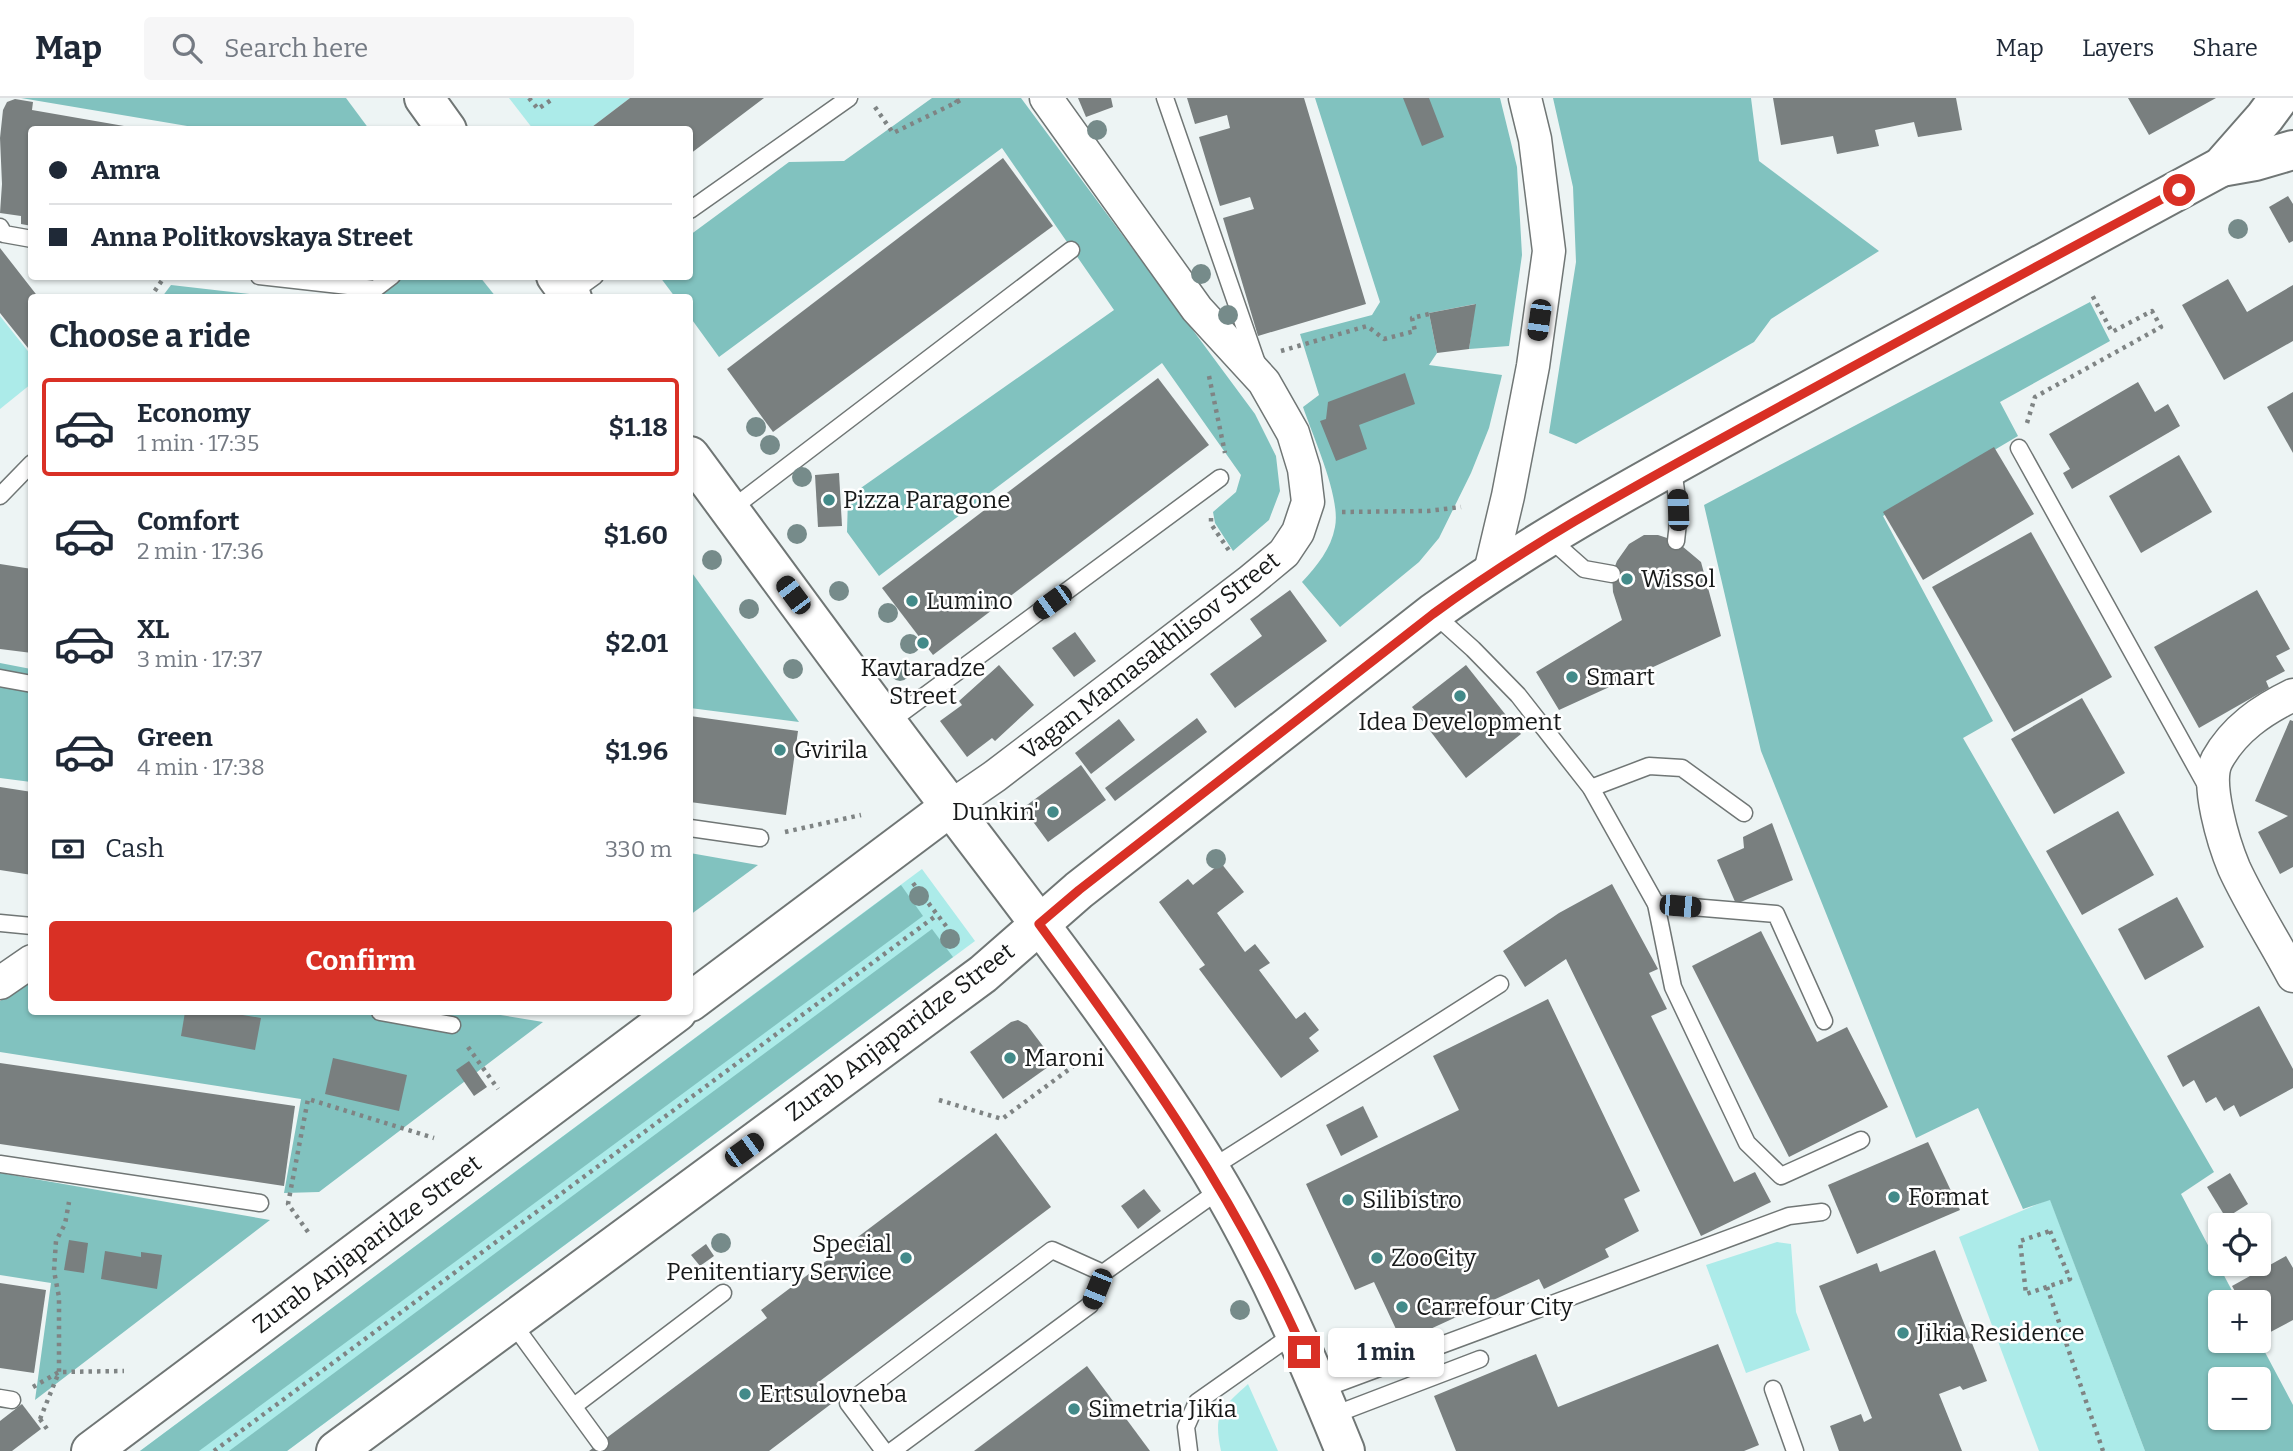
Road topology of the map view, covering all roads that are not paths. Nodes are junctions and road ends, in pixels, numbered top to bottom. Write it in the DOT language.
graph roads {
  1 [pos="424,98"];
  2 [pos="849,98"];
  3 [pos="1046,98"];
  4 [pos="1165,98"];
  5 [pos="1525,98"];
  6 [pos="2267,105"];
  7 [pos="444,126"];
  8 [pos="2293,144"];
  9 [pos="2293,150"];
  10 [pos="2221,167"];
  11 [pos="693,208"];
  12 [pos="0,227"];
  13 [pos="28,238"];
  14 [pos="1071,250"];
  15 [pos="295,280"];
  16 [pos="387,280"];
  17 [pos="1259,370"];
  18 [pos="2019,449"];
  19 [pos="693,462"];
  20 [pos="1672,466"];
  21 [pos="28,467"];
  22 [pos="1220,478"];
  23 [pos="0,496"];
  24 [pos="730,510"];
  25 [pos="1547,536"];
  26 [pos="1676,541"];
  27 [pos="1490,572"];
  28 [pos="1612,574"];
  29 [pos="1433,614"];
  30 [pos="0,678"];
  31 [pos="28,683"];
  32 [pos="2293,695"];
  33 [pos="888,723"];
  34 [pos="1591,788"];
  35 [pos="2212,795"];
  36 [pos="950,807"];
  37 [pos="1744,813"];
  38 [pos="693,828"];
  39 [pos="760,838"];
  40 [pos="1656,904"];
  41 [pos="0,923"];
  42 [pos="1039,924"];
  43 [pos="28,926"];
  44 [pos="28,964"];
  45 [pos="2293,976"];
  46 [pos="0,983"];
  47 [pos="1500,984"];
  48 [pos="693,1000"];
  49 [pos="397,1015"];
  50 [pos="673,1015"];
  51 [pos="1824,1021"];
  52 [pos="452,1025"];
  53 [pos="1861,1140"];
  54 [pos="0,1164"];
  55 [pos="1215,1179"];
  56 [pos="260,1203"];
  57 [pos="1822,1212"];
  58 [pos="1103,1273"];
  59 [pos="723,1293"];
  60 [pos="511,1321"];
  61 [pos="1295,1333"];
  62 [pos="1480,1359"];
  63 [pos="1773,1389"];
  64 [pos="574,1406"];
  65 [pos="1332,1419"];
  66 [pos="600,1443"];
  67 [pos="91,1451"];
  68 [pos="336,1451"];
  69 [pos="884,1451"];
  70 [pos="892,1451"];
  71 [pos="1189,1451"];
  72 [pos="1795,1451"];
  1 -- 7 [label="main road"];
  2 -- 11 [label="lane"];
  3 -- 17 [label="street, Vagan Mamasakhlisov Street"];
  4 -- 17 [label="lane"];
  5 -- 27 [label="street"];
  6 -- 8 [label="main road"];
  6 -- 10 [label="main road"];
  9 -- 10 [label="main road"];
  10 -- 20 [label="main road, Zurab Anjaparidze Street"];
  12 -- 13 [label="lane"];
  14 -- 24 [label="lane"];
  15 -- 16 [label="lane"];
  17 -- 36 [label="street, Vagan Mamasakhlisov Street"];
  18 -- 35 [label="lane"];
  19 -- 24 [label="main road"];
  20 -- 25 [label="main road, Zurab Anjaparidze Street"];
  20 -- 26 [label="lane"];
  21 -- 23 [label="lane"];
  22 -- 33 [label="lane"];
  24 -- 33 [label="main road"];
  25 -- 27 [label="main road, Zurab Anjaparidze Street"];
  25 -- 28 [label="lane"];
  27 -- 29 [label="main road, Zurab Anjaparidze Street"];
  29 -- 34 [label="lane"];
  29 -- 42 [label="main road, Zurab Anjaparidze Street"];
  30 -- 31 [label="lane"];
  32 -- 35 [label="street"];
  33 -- 36 [label="main road"];
  34 -- 37 [label="lane"];
  34 -- 40 [label="lane"];
  35 -- 45 [label="street"];
  36 -- 42 [label="main road"];
  36 -- 48 [label="main road"];
  38 -- 39 [label="lane"];
  40 -- 51 [label="lane"];
  40 -- 53 [label="lane"];
  41 -- 43 [label="lane"];
  42 -- 55 [label="main road"];
  42 -- 60 [label="main road, Zurab Anjaparidze Street"];
  44 -- 46 [label="street"];
  47 -- 55 [label="lane"];
  49 -- 52 [label="lane"];
  50 -- 67 [label="main road, Zurab Anjaparidze Street"];
  54 -- 56 [label="lane"];
  55 -- 58 [label="lane"];
  55 -- 61 [label="main road"];
  57 -- 65 [label="lane"];
  58 -- 69 [label="lane"];
  58 -- 70 [label="lane"];
  59 -- 64 [label="lane"];
  60 -- 64 [label="lane"];
  60 -- 68 [label="main road, Zurab Anjaparidze Street"];
  61 -- 65 [label="main road"];
  61 -- 71 [label="lane"];
  62 -- 65 [label="lane"];
  63 -- 72 [label="lane"];
  64 -- 66 [label="lane"];
}
